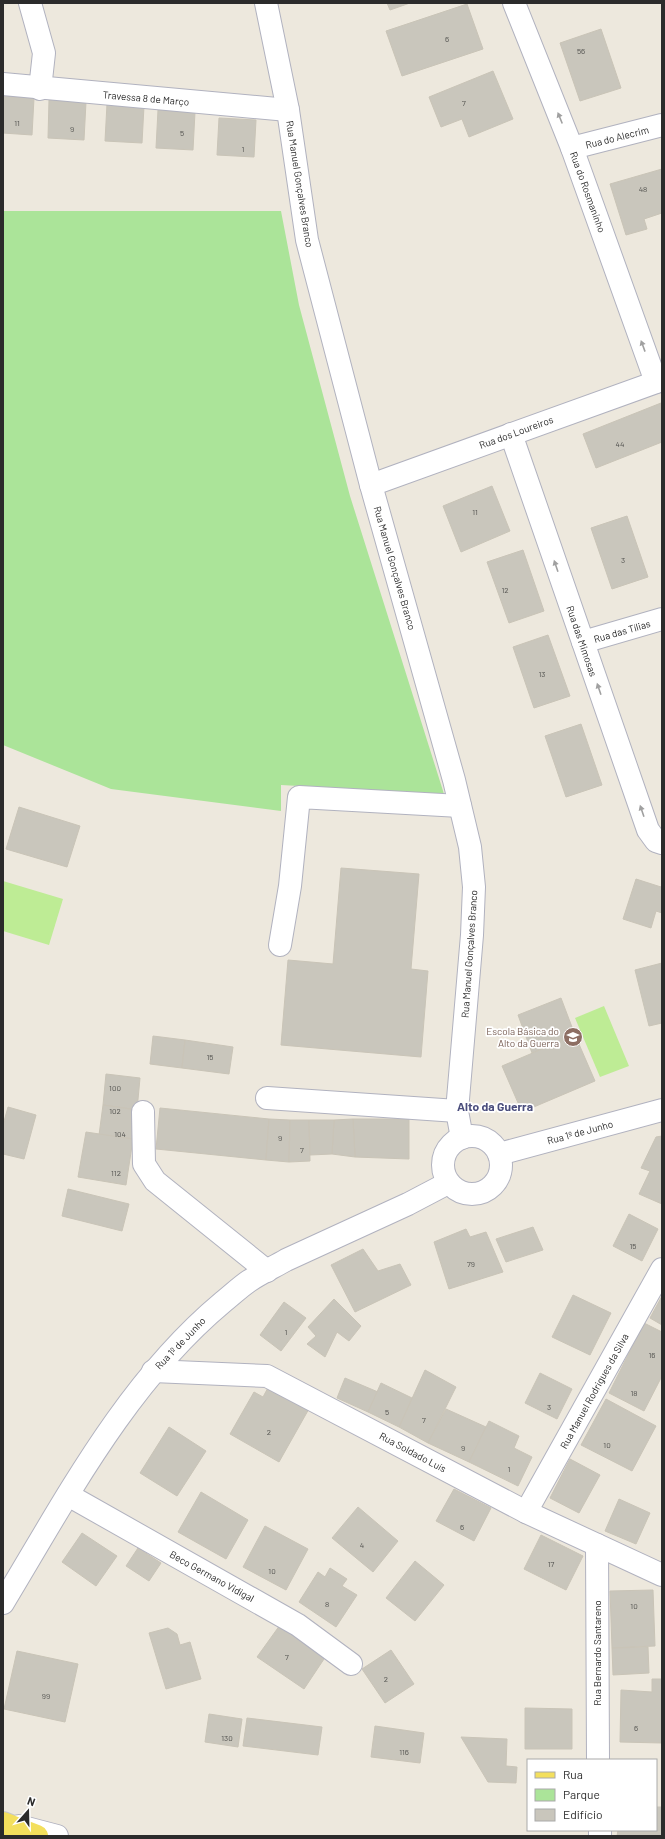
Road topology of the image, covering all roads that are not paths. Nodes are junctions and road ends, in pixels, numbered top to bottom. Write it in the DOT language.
graph roads {
  1 [pos="30,3"];
  2 [pos="266,3"];
  3 [pos="514,3"];
  4 [pos="3,84"];
  5 [pos="40,89"];
  6 [pos="288,110"];
  7 [pos="662,125"];
  8 [pos="572,148"];
  9 [pos="659,381"];
  10 [pos="511,434"];
  11 [pos="371,485"];
  12 [pos="662,619"];
  13 [pos="583,642"];
  14 [pos="460,806"];
  15 [pos="662,843"];
  16 [pos="280,945"];
  17 [pos="267,1098"];
  18 [pos="457,1110"];
  19 [pos="662,1110"];
  20 [pos="143,1112"];
  21 [pos="462,1138"];
  22 [pos="498,1154"];
  23 [pos="448,1183"];
  24 [pos="662,1269"];
  25 [pos="267,1271"];
  26 [pos="154,1371"];
  27 [pos="68,1496"];
  28 [pos="526,1512"];
  29 [pos="597,1545"];
  30 [pos="662,1575"];
  31 [pos="3,1603"];
  32 [pos="351,1664"];
  33 [pos="598,1759"];
  34 [pos="3,1822"];
  35 [pos="37,1836"];
  36 [pos="57,1836"];
  1 -- 5 [label="street"];
  2 -- 6 [label="street, Rua Manuel Gonçalves Branco"];
  8 -- 3 [label="street, Rua do Rosmaninho, one-way"];
  4 -- 5 [label="street, Travessa 8 de Março"];
  5 -- 6 [label="street, Travessa 8 de Março"];
  6 -- 11 [label="street, Rua Manuel Gonçalves Branco"];
  7 -- 8 [label="street, Rua do Alecrim"];
  9 -- 8 [label="street, Rua do Rosmaninho, one-way"];
  9 -- 10 [label="street, Rua dos Loureiros"];
  10 -- 11 [label="street, Rua dos Loureiros"];
  13 -- 10 [label="street, Rua das Mimosas, one-way"];
  11 -- 14 [label="street, Rua Manuel Gonçalves Branco"];
  12 -- 13 [label="street, Rua das Tílias"];
  15 -- 13 [label="street, Rua das Mimosas, one-way"];
  14 -- 16 [label="street"];
  14 -- 18 [label="street, Rua Manuel Gonçalves Branco"];
  17 -- 18 [label="street"];
  18 -- 21 [label="street, Rua Manuel Gonçalves Branco"];
  19 -- 22 [label="street, Rua 1º de Junho"];
  20 -- 25 [label="street"];
  21 -- 22 [label="street"];
  21 -- 23 [label="street"];
  22 -- 23 [label="street"];
  23 -- 25 [label="street, Rua 1º de Junho"];
  24 -- 28 [label="street, Rua Manuel Rodrigues da Silva"];
  25 -- 26 [label="street, Rua 1º de Junho"];
  26 -- 27 [label="street, Rua 1º de Junho"];
  26 -- 28 [label="street, Rua Soldado Luís"];
  27 -- 31 [label="street, Rua 1º de Junho"];
  27 -- 32 [label="street, Beco Germano Vidigal"];
  28 -- 29 [label="street, Rua Soldado Luís"];
  29 -- 30 [label="street, Rua Soldado Luís"];
  29 -- 33 [label="street, Rua Bernardo Santareno"];
  34 -- 35 [label="main road"];
  34 -- 36 [label="street"];
}
